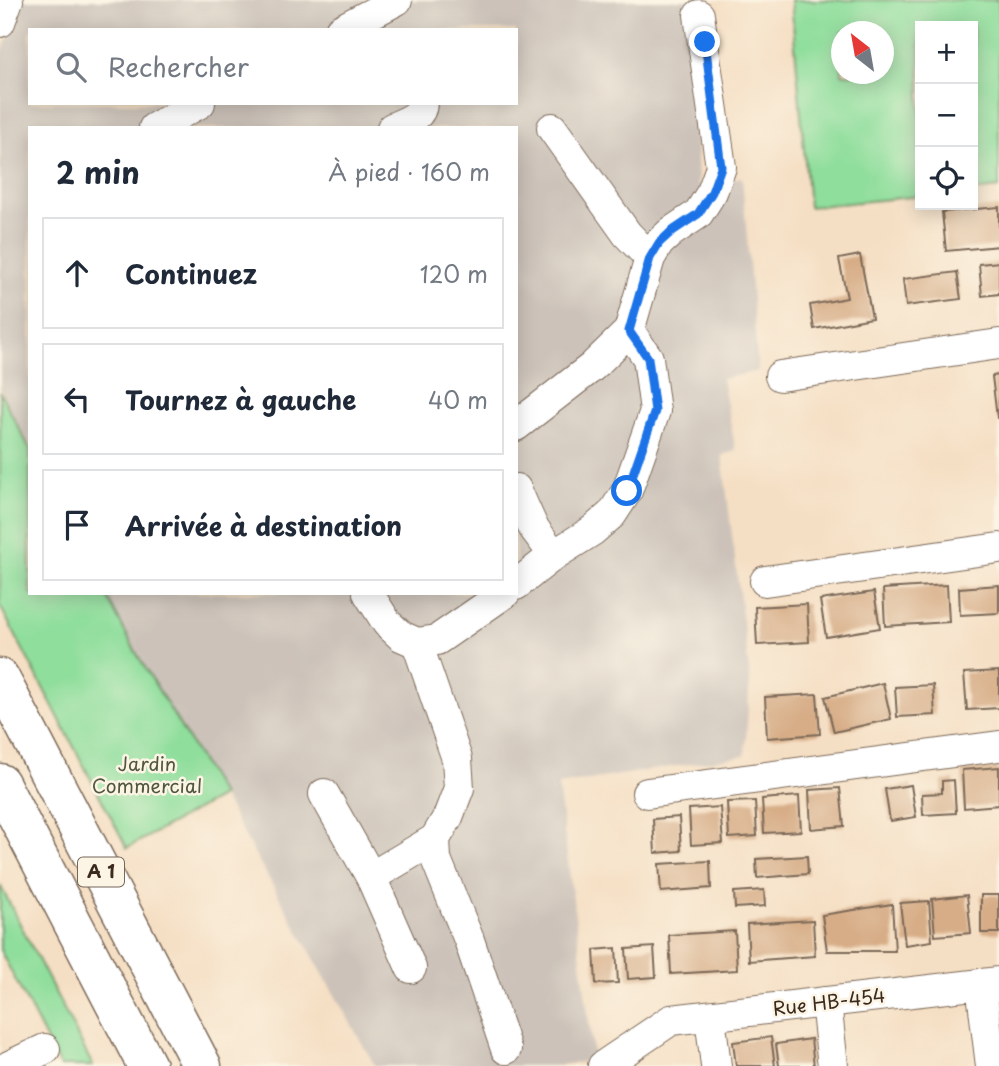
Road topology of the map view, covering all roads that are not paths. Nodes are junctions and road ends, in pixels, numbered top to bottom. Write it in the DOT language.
graph roads {
  1 [pos="397,0"];
  2 [pos="699,15"];
  3 [pos="344,28"];
  4 [pos="197,105"];
  5 [pos="422,105"];
  6 [pos="158,126"];
  7 [pos="396,126"];
  8 [pos="552,128"];
  9 [pos="650,258"];
  10 [pos="629,331"];
  11 [pos="999,344"];
  12 [pos="780,376"];
  13 [pos="518,424"];
  14 [pos="518,493"];
  15 [pos="999,548"];
  16 [pos="554,555"];
  17 [pos="765,581"];
  18 [pos="518,583"];
  19 [pos="369,595"];
  20 [pos="502,595"];
  21 [pos="417,643"];
  22 [pos="0,678"];
  23 [pos="999,746"];
  24 [pos="0,783"];
  25 [pos="647,793"];
  26 [pos="324,794"];
  27 [pos="435,839"];
  28 [pos="371,877"];
  29 [pos="411,968"];
  30 [pos="990,983"];
  31 [pos="826,1002"];
  32 [pos="710,1016"];
  33 [pos="45,1049"];
  34 [pos="506,1049"];
  35 [pos="9,1066"];
  36 [pos="147,1066"];
  37 [pos="202,1066"];
  38 [pos="603,1066"];
  39 [pos="716,1066"];
  40 [pos="833,1066"];
  41 [pos="991,1066"];
  1 -- 3 [label="street"];
  2 -- 9 [label="street"];
  4 -- 6 [label="street"];
  5 -- 7 [label="street"];
  8 -- 9 [label="street"];
  9 -- 10 [label="street"];
  10 -- 13 [label="street"];
  10 -- 16 [label="street"];
  11 -- 12 [label="street"];
  14 -- 16 [label="street"];
  15 -- 17 [label="street"];
  16 -- 18 [label="street"];
  19 -- 21 [label="street"];
  20 -- 21 [label="street"];
  21 -- 27 [label="street"];
  22 -- 37 [label="highway, A 1"];
  23 -- 25 [label="street"];
  24 -- 36 [label="highway, A 1"];
  26 -- 28 [label="street"];
  27 -- 28 [label="street"];
  27 -- 34 [label="street"];
  28 -- 29 [label="street"];
  30 -- 31 [label="street, Rue HB-454"];
  30 -- 41 [label="street"];
  31 -- 32 [label="street, Rue HB-454"];
  31 -- 40 [label="street"];
  32 -- 38 [label="street, Rue HB-454"];
  32 -- 39 [label="street"];
  33 -- 35 [label="street"];
}
